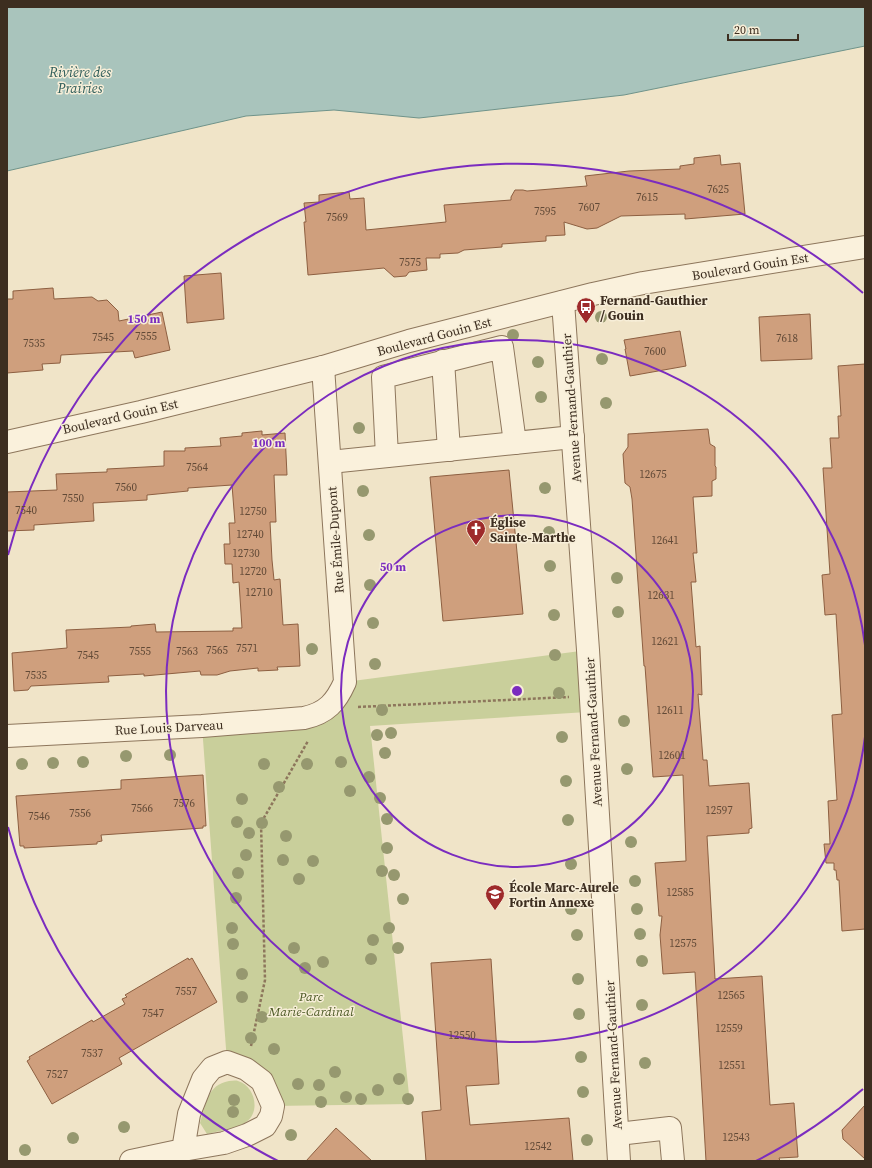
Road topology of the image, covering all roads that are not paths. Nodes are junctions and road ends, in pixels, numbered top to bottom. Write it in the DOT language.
graph roads {
  1 [pos="865,247"];
  2 [pos="563,302"];
  3 [pos="443,361"];
  4 [pos="323,367"];
  5 [pos="573,437"];
  6 [pos="7,442"];
  7 [pos="515,443"];
  8 [pos="449,450"];
  9 [pos="387,456"];
  10 [pos="330,462"];
  11 [pos="328,708"];
  12 [pos="7,736"];
  13 [pos="618,1134"];
  14 [pos="183,1150"];
  15 [pos="131,1161"];
  16 [pos="619,1161"];
  17 [pos="673,1161"];
  1 -- 2 [label="street, Boulevard Gouin Est"];
  2 -- 4 [label="street, Boulevard Gouin Est"];
  2 -- 5 [label="street, Avenue Fernand-Gauthier"];
  3 -- 7 [label="street"];
  3 -- 8 [label="street"];
  3 -- 9 [label="street"];
  4 -- 6 [label="street, Boulevard Gouin Est"];
  4 -- 10 [label="street, Rue Émile-Dupont"];
  5 -- 7 [label="street"];
  5 -- 13 [label="street, Avenue Fernand-Gauthier"];
  7 -- 8 [label="street"];
  8 -- 9 [label="street"];
  9 -- 10 [label="street"];
  10 -- 11 [label="street, Rue Émile-Dupont"];
  11 -- 12 [label="street, Rue Louis Darveau"];
  13 -- 16 [label="street, Avenue Fernand-Gauthier"];
  13 -- 17 [label="street"];
  14 -- 14 [label="street"];
  14 -- 15 [label="street"];
}
